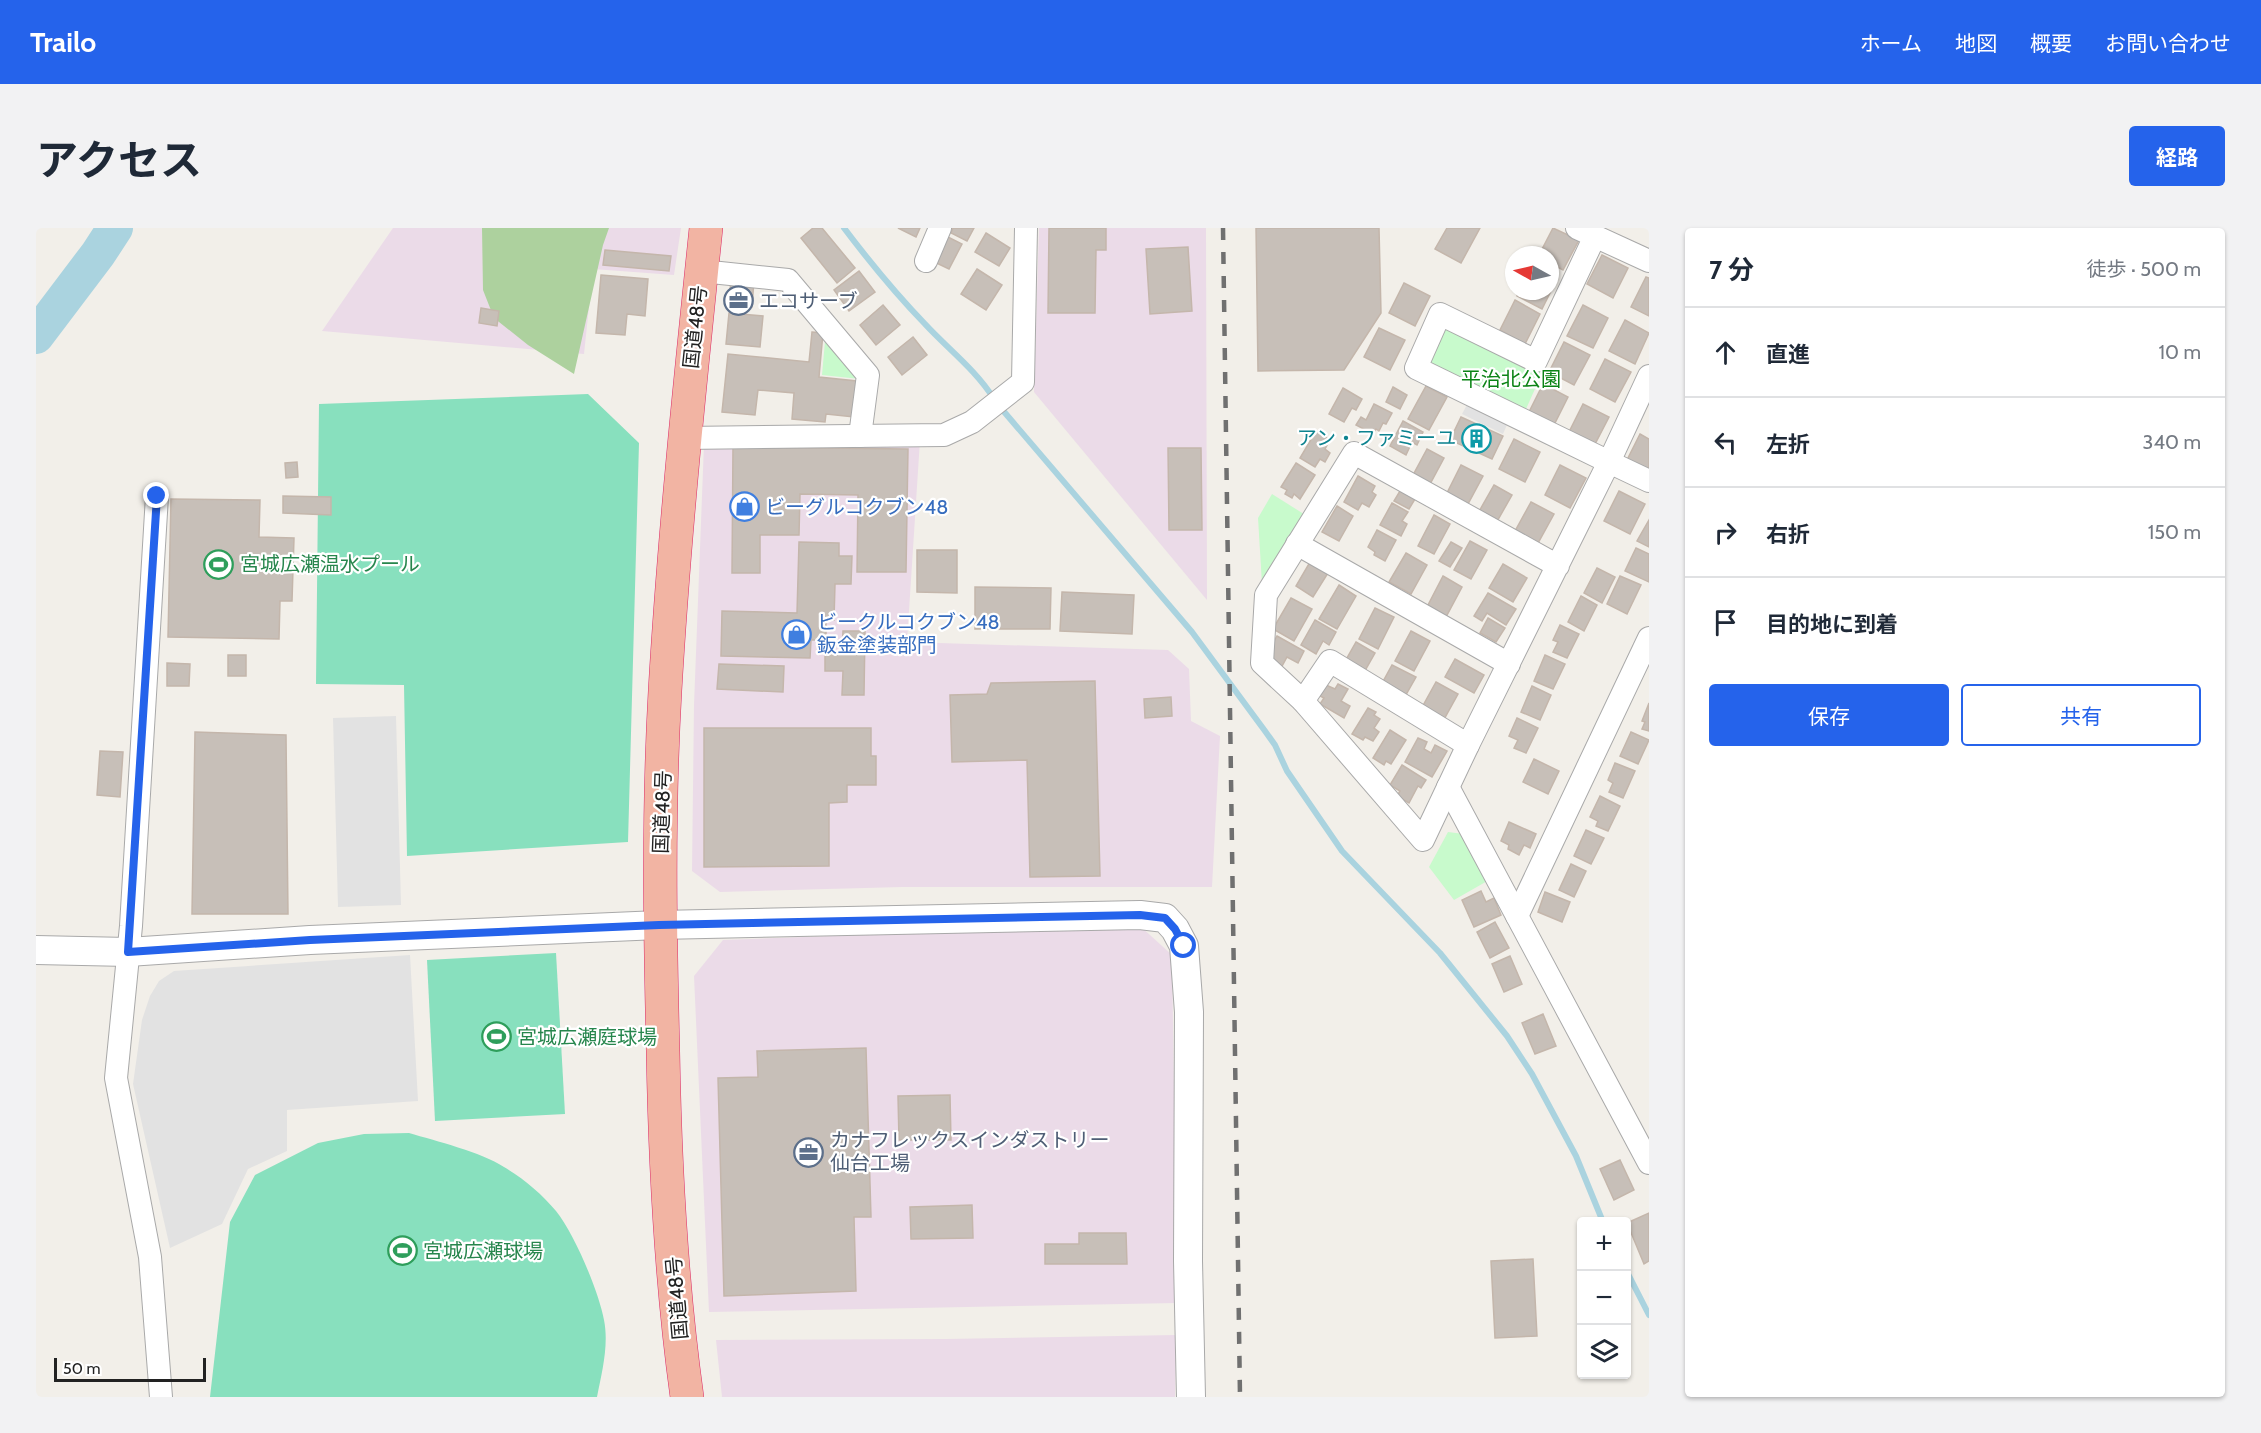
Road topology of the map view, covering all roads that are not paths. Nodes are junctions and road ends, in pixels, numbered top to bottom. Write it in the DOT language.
graph roads {
  1 [pos="706,228"];
  2 [pos="940,228"];
  3 [pos="1026,228"];
  4 [pos="1586,232"];
  5 [pos="926,261"];
  6 [pos="1649,261"];
  7 [pos="701,271"];
  8 [pos="1649,376"];
  9 [pos="860,436"];
  10 [pos="684,438"];
  11 [pos="1609,462"];
  12 [pos="1649,482"];
  13 [pos="157,496"];
  14 [pos="1298,544"];
  15 [pos="1558,566"];
  16 [pos="1649,638"];
  17 [pos="1509,664"];
  18 [pos="1303,701"];
  19 [pos="1468,745"];
  20 [pos="1448,788"];
  21 [pos="1517,916"];
  22 [pos="659,925"];
  23 [pos="36,950"];
  24 [pos="128,952"];
  25 [pos="1649,1163"];
  26 [pos="161,1397"];
  27 [pos="687,1397"];
  28 [pos="1191,1397"];
  1 -- 7 [label="highway, 国道48号"];
  2 -- 5 [label="street"];
  3 -- 9 [label="street"];
  4 -- 6 [label="street"];
  4 -- 11 [label="street"];
  7 -- 9 [label="street"];
  7 -- 10 [label="highway, 国道48号"];
  8 -- 11 [label="street"];
  9 -- 10 [label="street"];
  10 -- 22 [label="highway, 国道48号"];
  11 -- 12 [label="street"];
  11 -- 15 [label="street"];
  13 -- 24 [label="street"];
  14 -- 15 [label="street"];
  14 -- 17 [label="street"];
  14 -- 18 [label="street"];
  15 -- 17 [label="street"];
  16 -- 21 [label="street"];
  17 -- 19 [label="street"];
  18 -- 19 [label="street"];
  18 -- 20 [label="street"];
  19 -- 20 [label="street"];
  20 -- 21 [label="street"];
  21 -- 25 [label="street"];
  22 -- 24 [label="street"];
  22 -- 27 [label="highway, 国道48号"];
  22 -- 28 [label="street"];
  23 -- 24 [label="street"];
  24 -- 26 [label="street"];
}
